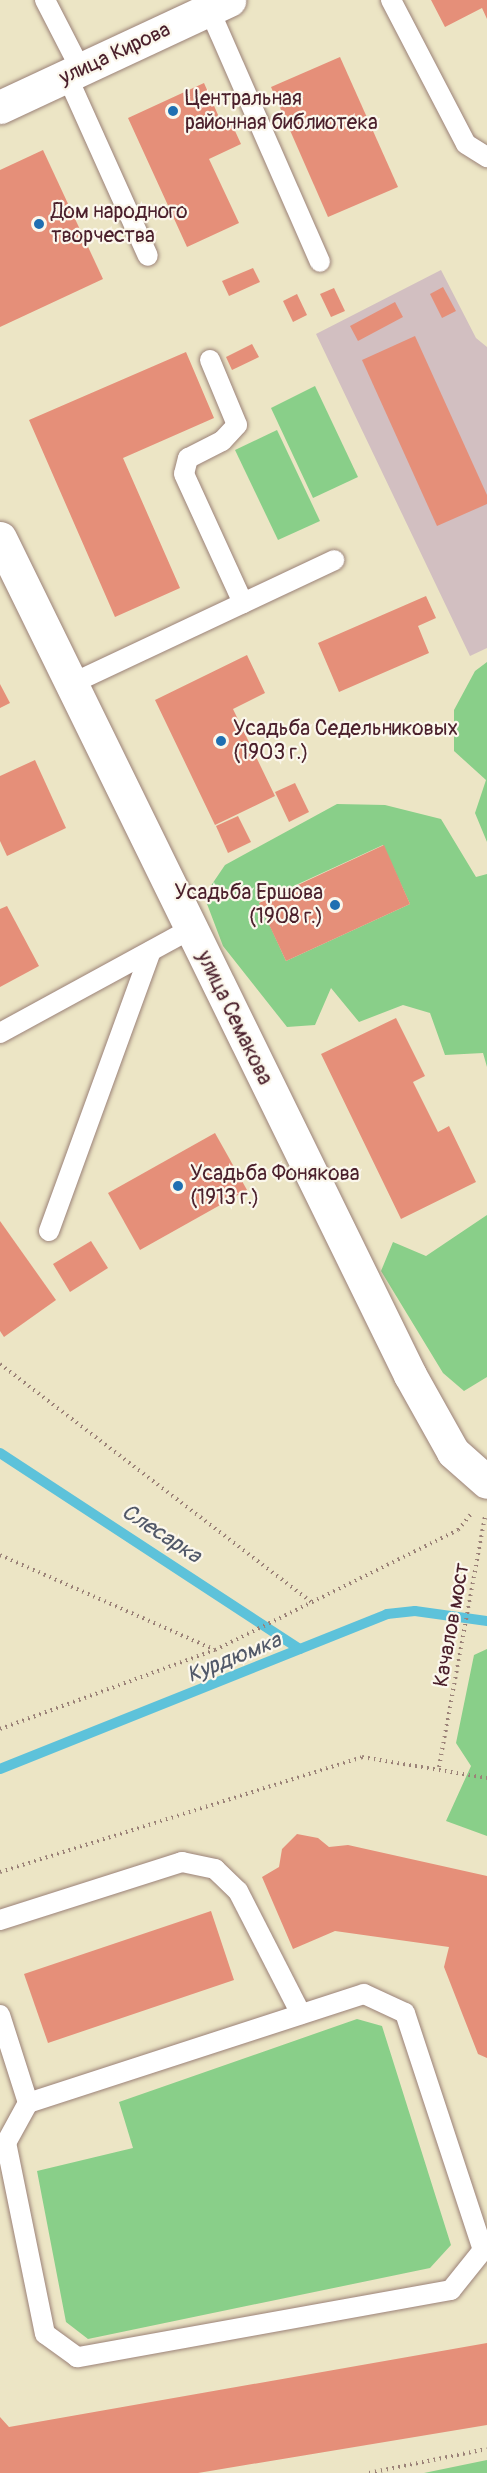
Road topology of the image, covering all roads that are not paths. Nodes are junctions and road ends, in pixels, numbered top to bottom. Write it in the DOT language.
graph roads {
  1 [pos="45,0"];
  2 [pos="391,0"];
  3 [pos="219,5"];
  4 [pos="74,73"];
  5 [pos="0,107"];
  6 [pos="487,157"];
  7 [pos="148,256"];
  8 [pos="320,262"];
  9 [pos="210,360"];
  10 [pos="0,538"];
  11 [pos="334,560"];
  12 [pos="243,603"];
  13 [pos="71,684"];
  14 [pos="191,929"];
  15 [pos="151,951"];
  16 [pos="0,1033"];
  17 [pos="49,1232"];
  18 [pos="481,1495"];
  19 [pos="0,1920"];
  20 [pos="0,2014"];
  21 [pos="301,2014"];
  22 [pos="28,2103"];
  1 -- 4 [label="lane"];
  2 -- 6 [label="lane"];
  3 -- 4 [label="street, улица Кирова"];
  3 -- 8 [label="lane"];
  4 -- 5 [label="street, улица Кирова"];
  4 -- 7 [label="lane"];
  9 -- 12 [label="lane"];
  10 -- 13 [label="street, улица Семакова"];
  11 -- 12 [label="lane"];
  12 -- 13 [label="lane"];
  13 -- 14 [label="street, улица Семакова"];
  14 -- 15 [label="lane"];
  14 -- 18 [label="street, улица Семакова"];
  15 -- 16 [label="lane"];
  15 -- 17 [label="lane"];
  19 -- 21 [label="lane"];
  20 -- 22 [label="lane"];
  21 -- 22 [label="lane"];
  21 -- 22 [label="lane"];
}
